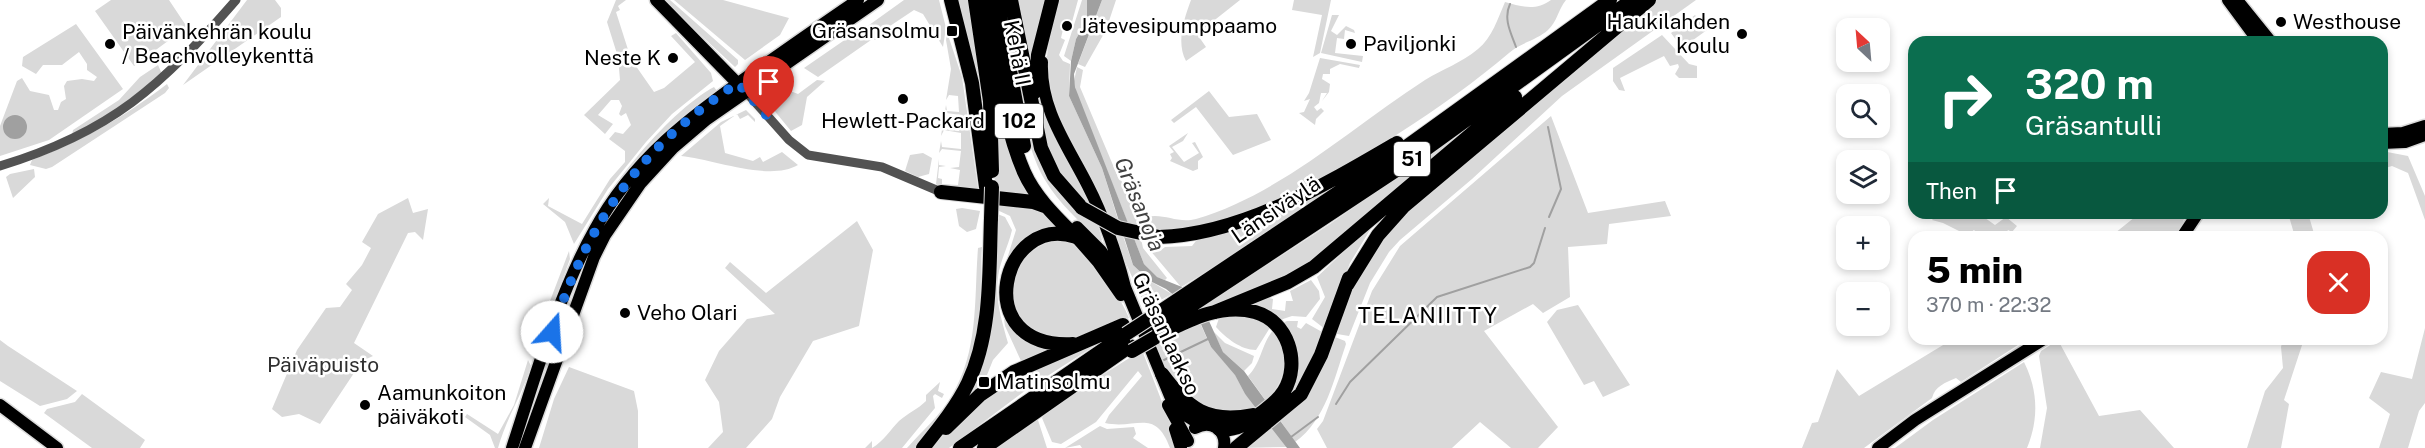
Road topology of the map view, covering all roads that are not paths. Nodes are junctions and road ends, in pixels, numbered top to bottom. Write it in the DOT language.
graph roads {
  1 [pos="236,0"];
  2 [pos="656,0"];
  3 [pos="858,0"];
  4 [pos="878,0"];
  5 [pos="951,0"];
  6 [pos="975,0"];
  7 [pos="986,0"];
  8 [pos="997,0"];
  9 [pos="1011,0"];
  10 [pos="1052,0"];
  11 [pos="1596,0"];
  12 [pos="1648,0"];
  13 [pos="2228,0"];
  14 [pos="2237,0"];
  15 [pos="1622,2"];
  16 [pos="2255,36"];
  17 [pos="2266,36"];
  18 [pos="1043,38"];
  19 [pos="742,88"];
  20 [pos="1035,124"];
  21 [pos="2388,134"];
  22 [pos="2423,135"];
  23 [pos="1397,143"];
  24 [pos="2388,143"];
  25 [pos="0,166"];
  26 [pos="1408,186"];
  27 [pos="989,187"];
  28 [pos="941,192"];
  29 [pos="1047,207"];
  30 [pos="1294,224"];
  31 [pos="1077,232"];
  32 [pos="1347,285"];
  33 [pos="1125,287"];
  34 [pos="1193,306"];
  35 [pos="1151,325"];
  36 [pos="1128,339"];
  37 [pos="1090,340"];
  38 [pos="2034,345"];
  39 [pos="1162,374"];
  40 [pos="0,405"];
  41 [pos="1268,416"];
  42 [pos="1201,425"];
  43 [pos="1219,429"];
  44 [pos="1186,446"];
  45 [pos="1228,447"];
  46 [pos="57,448"];
  47 [pos="512,448"];
  48 [pos="525,448"];
  49 [pos="924,448"];
  50 [pos="960,448"];
  51 [pos="984,448"];
  52 [pos="1878,448"];
  1 -- 25 [label="street"];
  2 -- 19 [label="main road"];
  3 -- 19 [label="main road"];
  4 -- 19 [label="main road"];
  5 -- 27 [label="highway"];
  6 -- 27 [label="highway"];
  7 -- 29 [label="highway, Kehä II / 102"];
  8 -- 31 [label="highway, Kehä II / 102"];
  9 -- 20 [label="highway"];
  10 -- 18 [label="highway"];
  11 -- 23 [label="highway"];
  12 -- 32 [label="highway"];
  13 -- 16 [label="main road"];
  14 -- 17 [label="main road"];
  15 -- 26 [label="highway"];
  15 -- 30 [label="highway, Länsiväylä / 51"];
  15 -- 34 [label="highway, Länsiväylä / 51"];
  18 -- 20 [label="highway"];
  18 -- 33 [label="main road"];
  19 -- 28 [label="street"];
  19 -- 47 [label="main road"];
  19 -- 48 [label="main road"];
  20 -- 23 [label="highway, bridge"];
  21 -- 22 [label="main road"];
  22 -- 24 [label="main road"];
  23 -- 30 [label="highway"];
  26 -- 32 [label="highway"];
  26 -- 34 [label="highway"];
  27 -- 49 [label="highway, bridge"];
  28 -- 29 [label="highway"];
  29 -- 31 [label="highway, Kehä II / 102"];
  30 -- 34 [label="highway, Länsiväylä / 51"];
  31 -- 33 [label="main road, Gräsanlaakso"];
  31 -- 37 [label="highway"];
  31 -- 44 [label="main road, Gräsanlaakso"];
  32 -- 41 [label="highway"];
  33 -- 39 [label="main road, Gräsanlaakso"];
  34 -- 35 [label="highway, Länsiväylä / 51"];
  34 -- 35 [label="highway"];
  34 -- 41 [label="highway"];
  35 -- 36 [label="highway, Länsiväylä / 51, bridge"];
  35 -- 36 [label="highway, bridge"];
  36 -- 37 [label="highway"];
  36 -- 50 [label="highway, Länsiväylä / 51"];
  36 -- 51 [label="highway, Länsiväylä / 51"];
  37 -- 49 [label="highway"];
  38 -- 52 [label="main road"];
  39 -- 41 [label="highway"];
  39 -- 42 [label="main road, Gräsanlaakso"];
  40 -- 46 [label="main road"];
  41 -- 43 [label="highway"];
  41 -- 45 [label="highway"];
  42 -- 43 [label="main road"];
  42 -- 44 [label="main road"];
  43 -- 45 [label="main road"];
}
